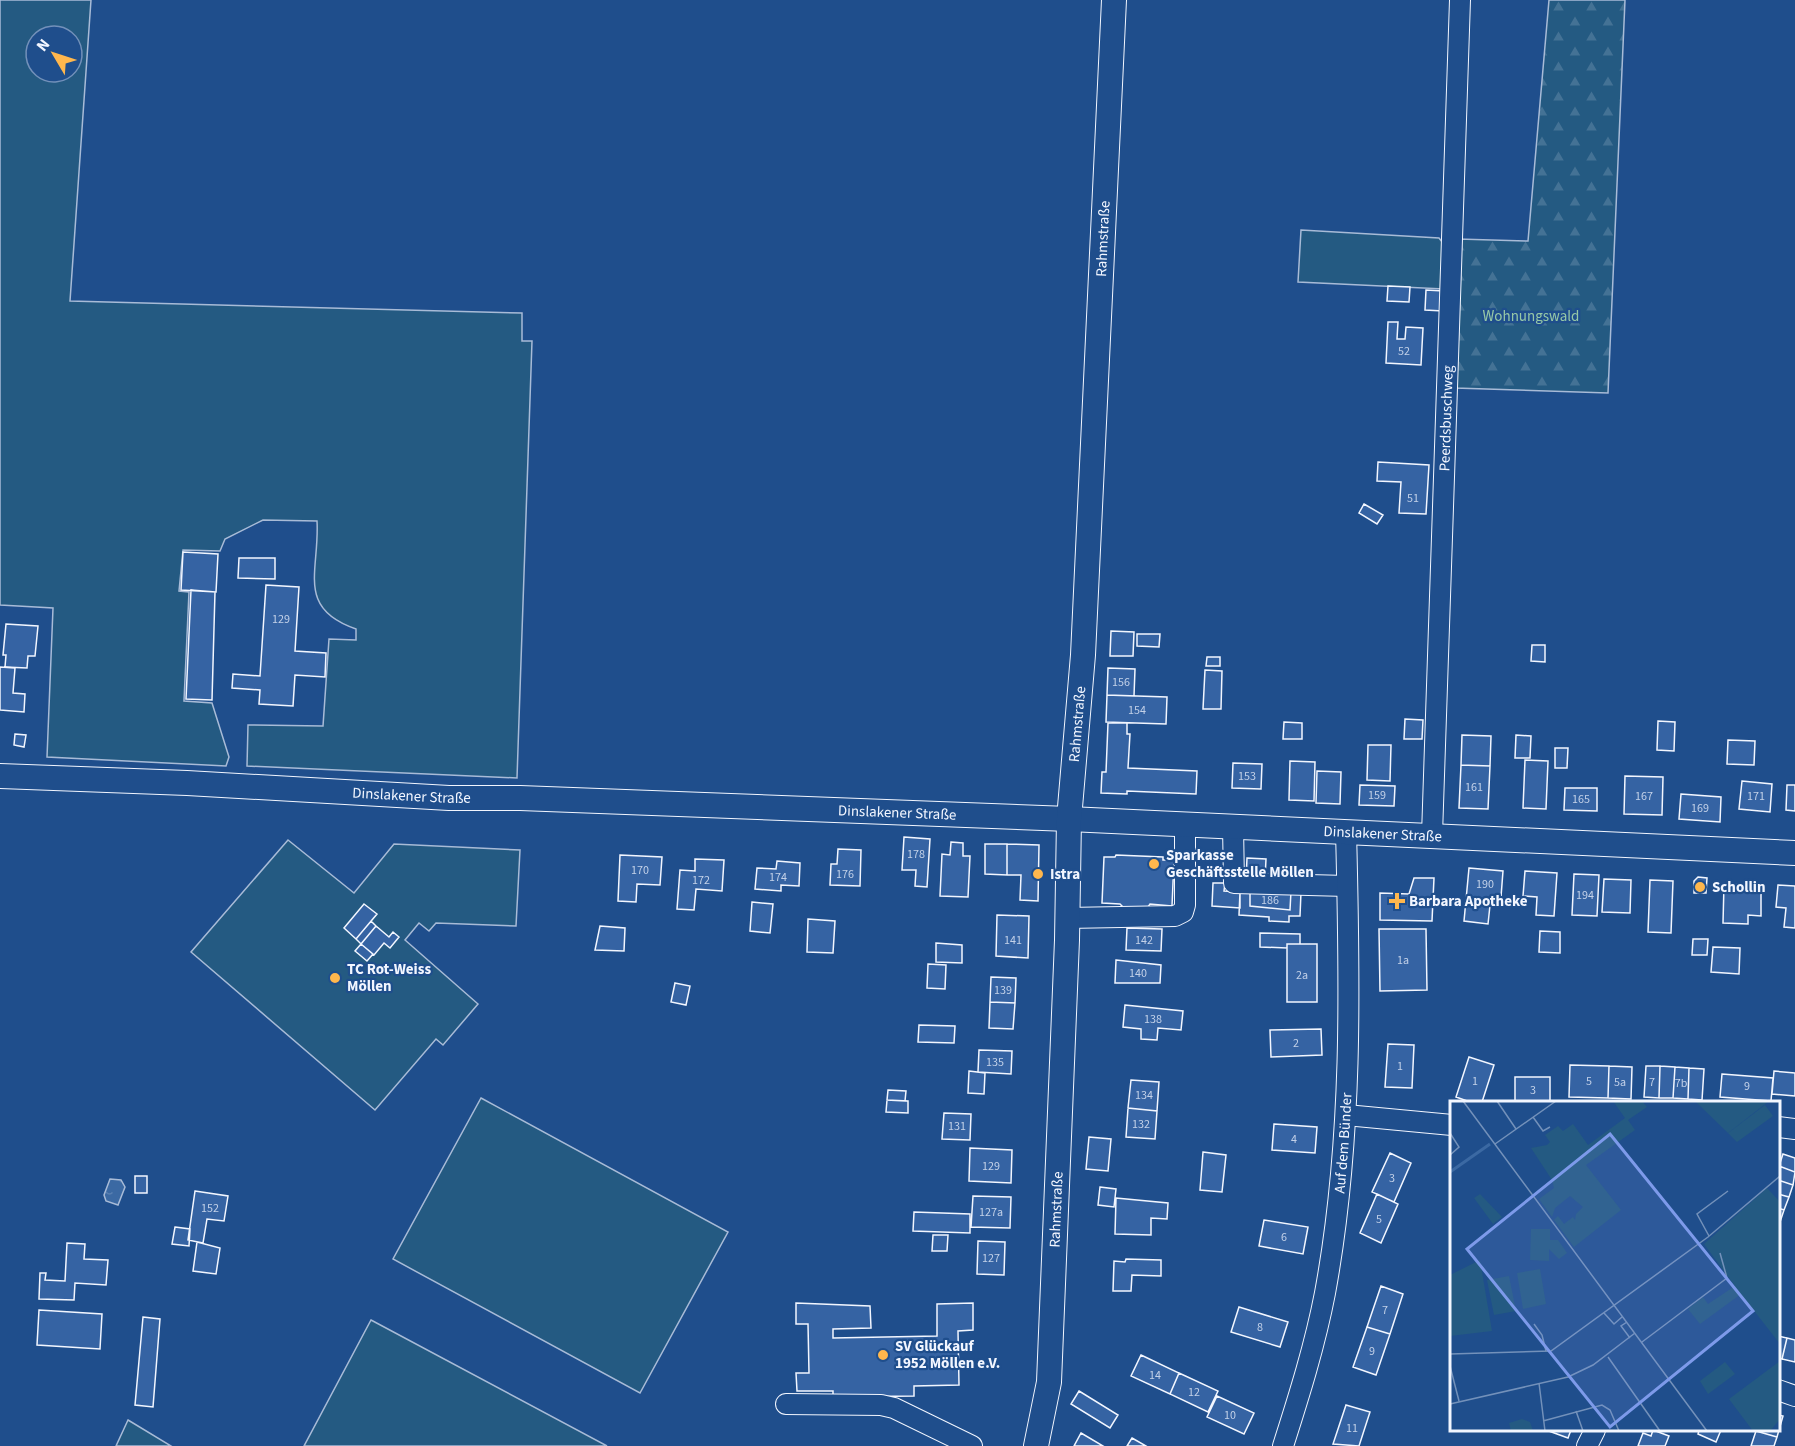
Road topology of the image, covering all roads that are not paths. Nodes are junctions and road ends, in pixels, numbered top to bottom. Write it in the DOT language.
graph roads {
  1 [pos="1114,0"];
  2 [pos="1461,0"];
  3 [pos="0,776"];
  4 [pos="1069,819"];
  5 [pos="1185,824"];
  6 [pos="1233,826"];
  7 [pos="1346,831"];
  8 [pos="1432,835"];
  9 [pos="1795,853"];
  10 [pos="1347,886"];
  11 [pos="1067,918"];
  12 [pos="1346,1115"];
  13 [pos="1450,1125"];
  14 [pos="1780,1127"];
  15 [pos="1795,1129"];
  16 [pos="1780,1390"];
  17 [pos="1795,1396"];
  18 [pos="786,1404"];
  19 [pos="1594,1431"];
  20 [pos="972,1446"];
  21 [pos="1036,1446"];
  22 [pos="1283,1446"];
  23 [pos="1587,1446"];
  1 -- 4 [label="main road, Rahmstraße"];
  2 -- 8 [label="street, Peerdsbuschweg"];
  3 -- 4 [label="main road, Dinslakener Straße"];
  4 -- 5 [label="main road, Dinslakener Straße"];
  4 -- 11 [label="main road, Rahmstraße"];
  5 -- 6 [label="main road, Dinslakener Straße"];
  5 -- 11 [label="street"];
  6 -- 7 [label="main road, Dinslakener Straße"];
  6 -- 10 [label="street"];
  7 -- 8 [label="main road, Dinslakener Straße"];
  7 -- 10 [label="street, Auf dem Bünder"];
  8 -- 9 [label="main road, Dinslakener Straße"];
  10 -- 12 [label="street, Auf dem Bünder"];
  11 -- 21 [label="main road, Rahmstraße"];
  12 -- 13 [label="street"];
  12 -- 22 [label="street, Auf dem Bünder"];
  14 -- 15 [label="street"];
  16 -- 17 [label="street"];
  18 -- 20 [label="street"];
  19 -- 23 [label="street"];
}
